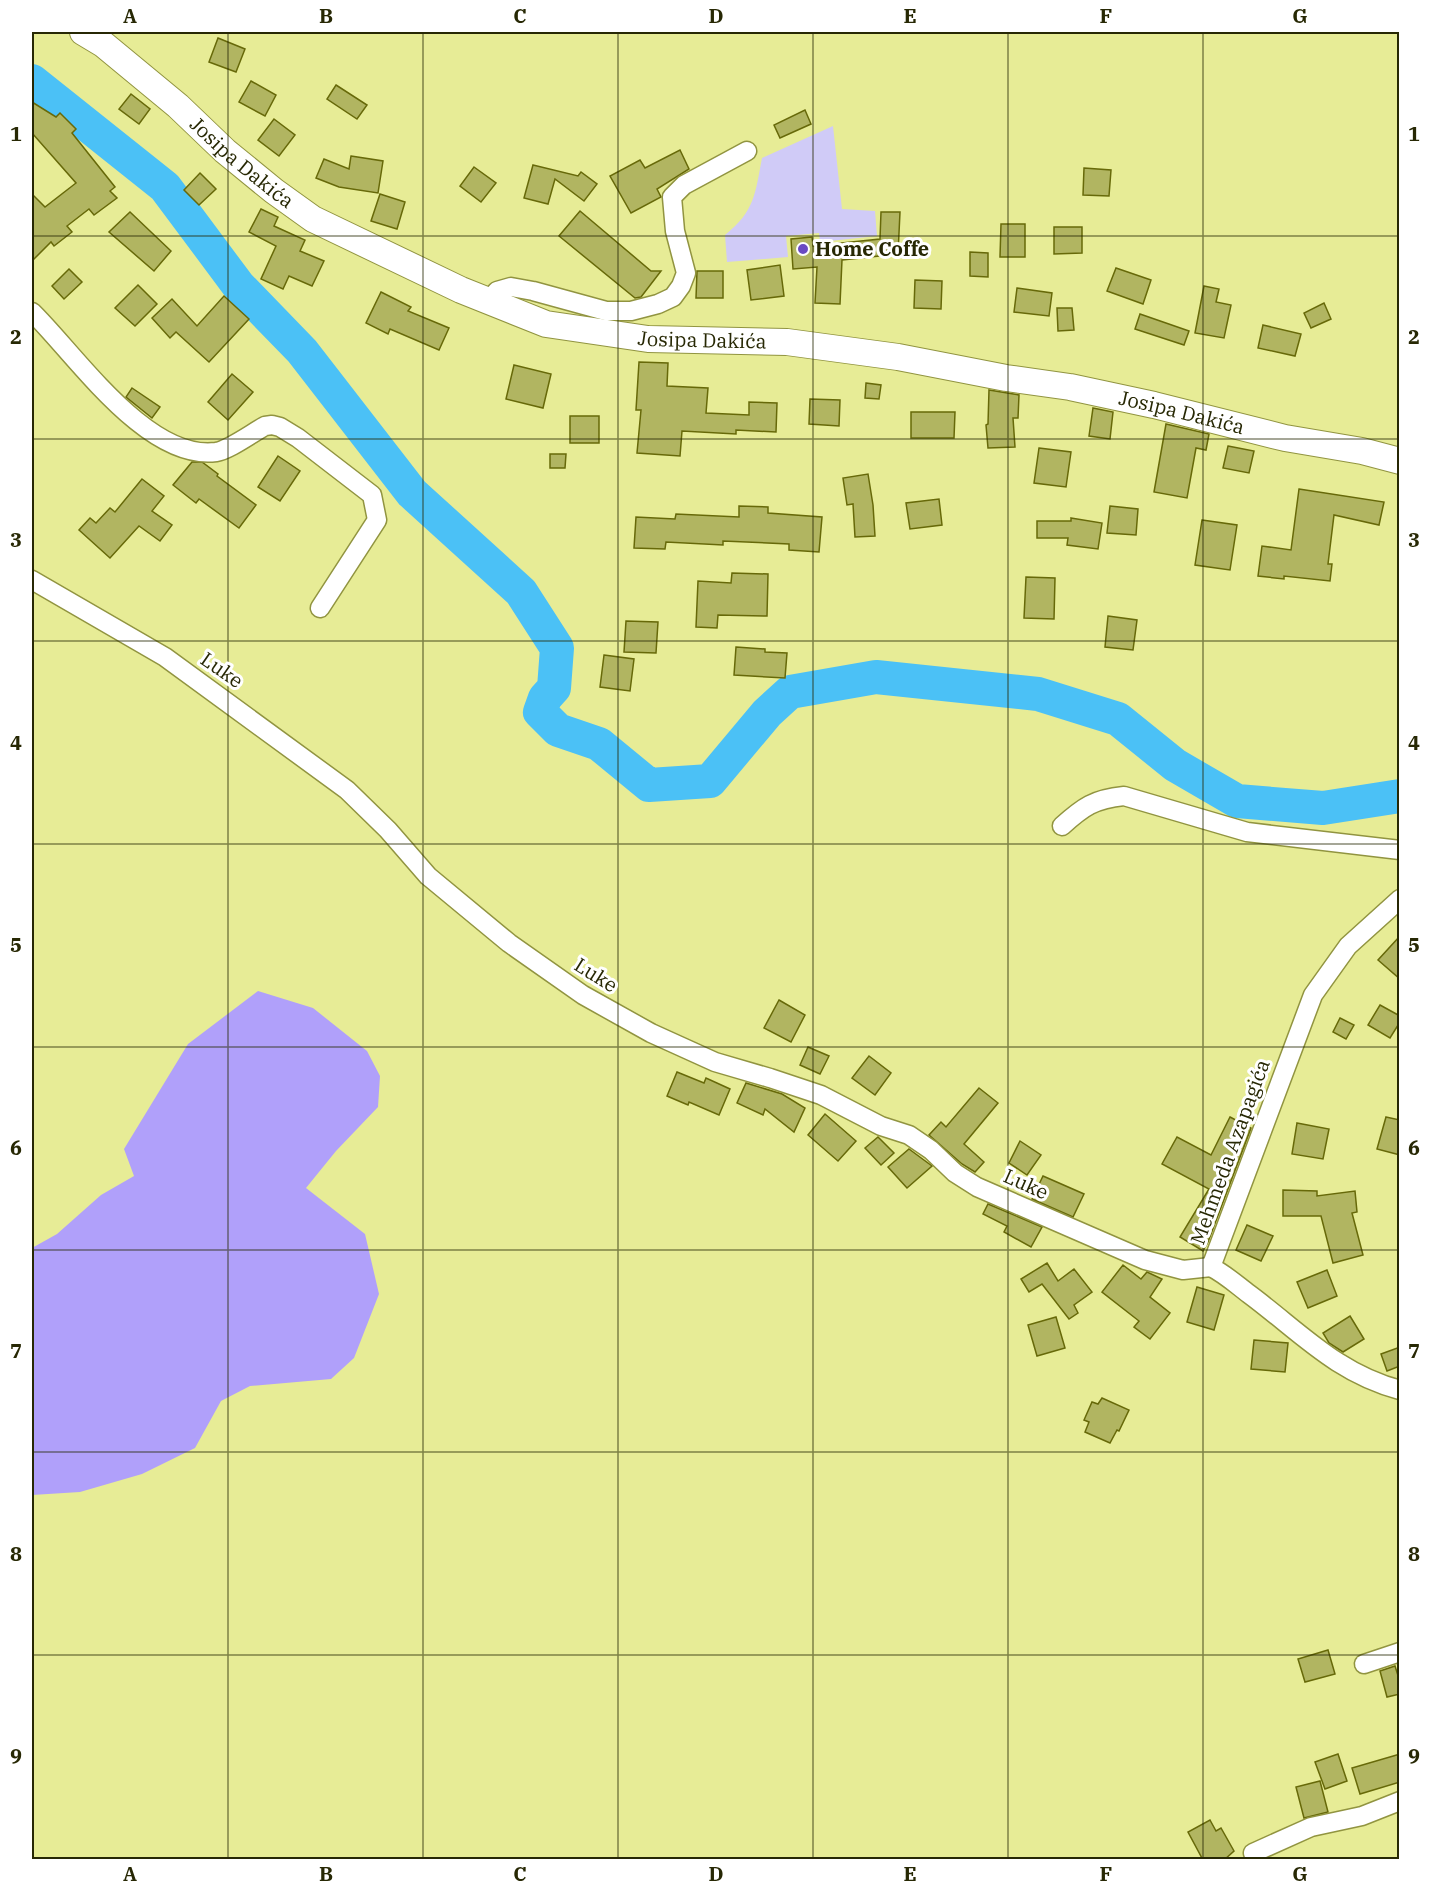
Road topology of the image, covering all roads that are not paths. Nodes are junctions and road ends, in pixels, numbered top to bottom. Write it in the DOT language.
graph roads {
  1 [pos="83,32"];
  2 [pos="747,151"];
  3 [pos="488,301"];
  4 [pos="34,319"];
  5 [pos="1400,460"];
  6 [pos="32,580"];
  7 [pos="320,608"];
  8 [pos="1062,826"];
  9 [pos="1400,850"];
  10 [pos="1400,899"];
  11 [pos="1211,1268"];
  12 [pos="1400,1389"];
  13 [pos="1400,1652"];
  14 [pos="1364,1664"];
  15 [pos="1400,1801"];
  16 [pos="1253,1853"];
  1 -- 3 [label="main road, Josipa Dakića"];
  2 -- 3 [label="street"];
  3 -- 5 [label="main road, Josipa Dakića"];
  4 -- 7 [label="street"];
  6 -- 11 [label="street, Luke"];
  8 -- 9 [label="street"];
  10 -- 11 [label="street, Mehmeda Azapagića"];
  11 -- 12 [label="street, Mehmeda Azapagića"];
  13 -- 14 [label="street"];
  15 -- 16 [label="street"];
}
